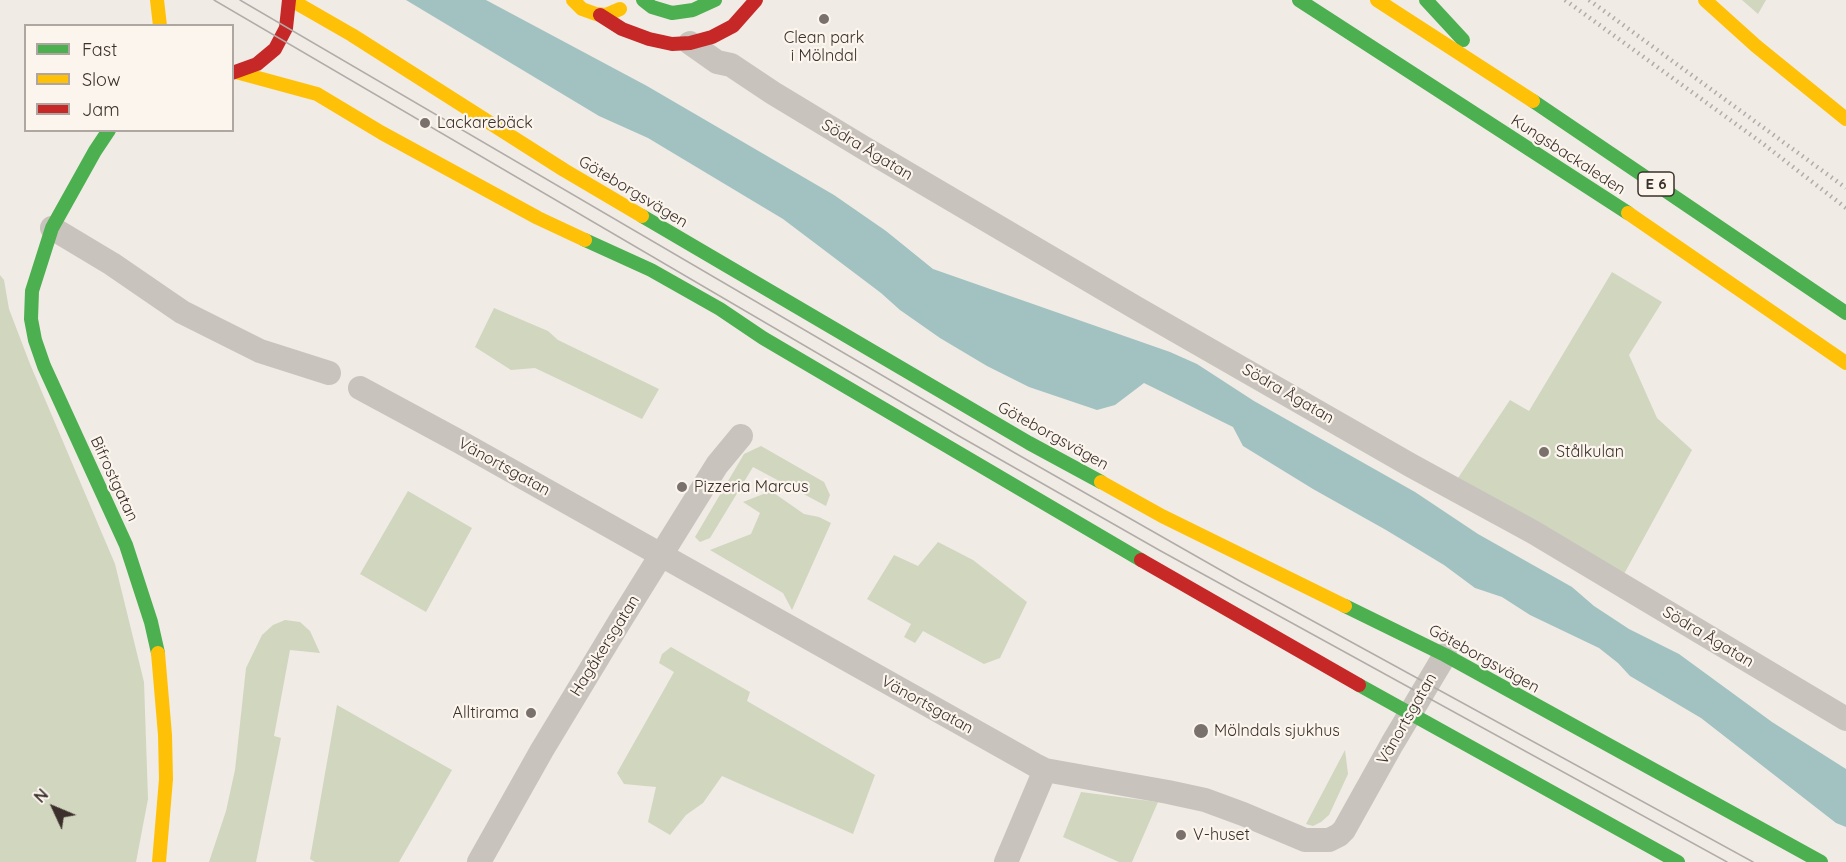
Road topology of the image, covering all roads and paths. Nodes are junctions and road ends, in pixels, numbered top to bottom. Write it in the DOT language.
graph roads {
  1 [pos="290,0"];
  2 [pos="573,0"];
  3 [pos="630,0"];
  4 [pos="643,0"];
  5 [pos="715,0"];
  6 [pos="756,0"];
  7 [pos="1299,0"];
  8 [pos="1377,0"];
  9 [pos="1426,0"];
  10 [pos="1705,0"];
  11 [pos="154,2"];
  12 [pos="600,15"];
  13 [pos="160,24"];
  14 [pos="733,26"];
  15 [pos="690,43"];
  16 [pos="731,65"];
  17 [pos="1482,66"];
  18 [pos="234,73"];
  19 [pos="1846,119"];
  20 [pos="108,132"];
  21 [pos="52,228"];
  22 [pos="1846,313"];
  23 [pos="1846,363"];
  24 [pos="329,373"];
  25 [pos="360,388"];
  26 [pos="741,436"];
  27 [pos="662,555"];
  28 [pos="1445,655"];
  29 [pos="1410,714"];
  30 [pos="1846,719"];
  31 [pos="1045,770"];
  32 [pos="159,862"];
  33 [pos="479,862"];
  34 [pos="1006,862"];
  35 [pos="1678,862"];
  36 [pos="1821,862"];
  1 -- 18 [label="main road, Göteborgsvägen"];
  1 -- 28 [label="main road, Göteborgsvägen"];
  2 -- 12 [label="main road"];
  3 -- 12 [label="main road"];
  4 -- 5 [label="main road"];
  6 -- 14 [label="main road"];
  7 -- 23 [label="main road, Kungsbackaleden / E 6"];
  8 -- 17 [label="main road, Kungsbackaleden / E 6"];
  9 -- 17 [label="main road"];
  10 -- 19 [label="main road"];
  11 -- 13 [label="main road"];
  12 -- 15 [label="main road"];
  14 -- 15 [label="main road"];
  14 -- 16 [label="street"];
  15 -- 16 [label="street, Södra Ågatan"];
  16 -- 30 [label="street, Södra Ågatan"];
  17 -- 22 [label="main road, Kungsbackaleden / E 6"];
  18 -- 29 [label="main road, Göteborgsvägen"];
  20 -- 21 [label="main road, Bifrostgatan"];
  21 -- 24 [label="street"];
  21 -- 32 [label="main road, Bifrostgatan"];
  25 -- 27 [label="street, Vänortsgatan"];
  26 -- 27 [label="street, Hagåkersgatan"];
  27 -- 31 [label="street, Vänortsgatan"];
  27 -- 33 [label="street, Hagåkersgatan"];
  28 -- 29 [label="street, Vänortsgatan"];
  28 -- 36 [label="main road, Göteborgsvägen"];
  29 -- 31 [label="street, Vänortsgatan"];
  29 -- 35 [label="main road, Göteborgsvägen"];
  31 -- 34 [label="street"];
}
